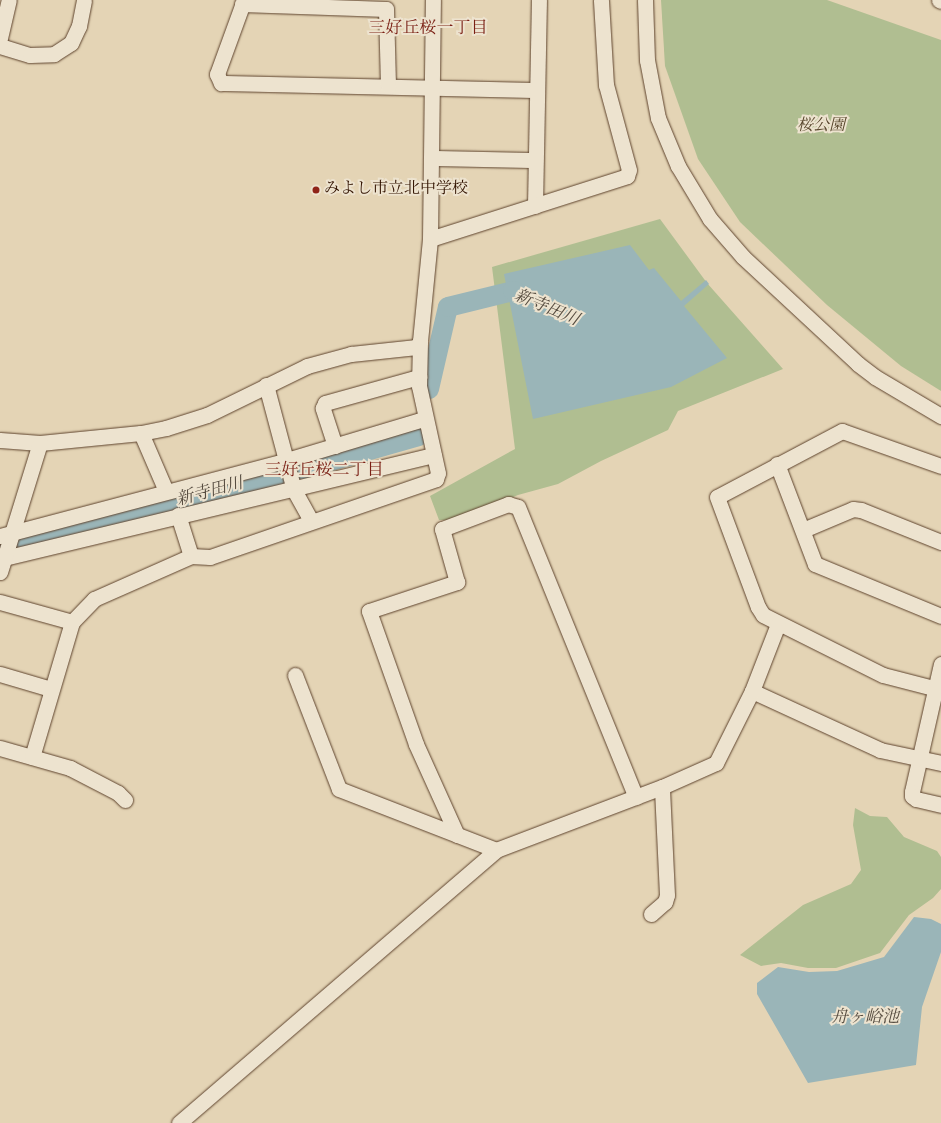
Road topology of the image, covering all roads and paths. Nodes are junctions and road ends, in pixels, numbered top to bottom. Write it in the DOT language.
graph roads {
  1 [pos="9,0"];
  2 [pos="84,0"];
  3 [pos="433,0"];
  4 [pos="539,0"];
  5 [pos="601,0"];
  6 [pos="645,0"];
  7 [pos="243,2"];
  8 [pos="0,38"];
  9 [pos="0,46"];
  10 [pos="388,86"];
  11 [pos="432,88"];
  12 [pos="537,90"];
  13 [pos="431,158"];
  14 [pos="535,160"];
  15 [pos="536,206"];
  16 [pos="430,239"];
  17 [pos="420,343"];
  18 [pos="419,377"];
  19 [pos="266,384"];
  20 [pos="941,416"];
  21 [pos="424,419"];
  22 [pos="141,433"];
  23 [pos="0,440"];
  24 [pos="40,443"];
  25 [pos="335,446"];
  26 [pos="434,455"];
  27 [pos="287,460"];
  28 [pos="777,464"];
  29 [pos="941,466"];
  30 [pos="294,490"];
  31 [pos="166,491"];
  32 [pos="178,515"];
  33 [pos="311,521"];
  34 [pos="803,530"];
  35 [pos="6,535"];
  36 [pos="941,542"];
  37 [pos="191,556"];
  38 [pos="2,563"];
  39 [pos="0,602"];
  40 [pos="941,616"];
  41 [pos="72,622"];
  42 [pos="778,624"];
  43 [pos="941,664"];
  44 [pos="0,674"];
  45 [pos="295,676"];
  46 [pos="51,689"];
  47 [pos="938,690"];
  48 [pos="752,691"];
  49 [pos="0,748"];
  50 [pos="32,757"];
  51 [pos="920,759"];
  52 [pos="941,763"];
  53 [pos="662,787"];
  54 [pos="636,797"];
  55 [pos="125,800"];
  56 [pos="941,804"];
  57 [pos="457,835"];
  58 [pos="496,850"];
  59 [pos="651,914"];
  60 [pos="179,1123"];
  1 -- 8 [label="street"];
  2 -- 9 [label="street"];
  3 -- 11 [label="street"];
  4 -- 12 [label="street"];
  5 -- 15 [label="street"];
  6 -- 20 [label="street"];
  7 -- 10 [label="street"];
  7 -- 10 [label="street"];
  10 -- 11 [label="street"];
  11 -- 12 [label="street"];
  11 -- 13 [label="street"];
  12 -- 14 [label="street"];
  13 -- 14 [label="street"];
  13 -- 16 [label="street"];
  14 -- 15 [label="street"];
  15 -- 16 [label="street"];
  16 -- 17 [label="street"];
  17 -- 18 [label="street"];
  17 -- 19 [label="street"];
  18 -- 21 [label="street"];
  18 -- 25 [label="street"];
  19 -- 22 [label="street"];
  19 -- 27 [label="street"];
  21 -- 25 [label="street"];
  21 -- 26 [label="street"];
  22 -- 24 [label="street"];
  22 -- 31 [label="street"];
  23 -- 24 [label="street"];
  24 -- 35 [label="street"];
  25 -- 27 [label="street"];
  26 -- 30 [label="street"];
  26 -- 33 [label="street"];
  27 -- 30 [label="street"];
  27 -- 31 [label="street"];
  28 -- 29 [label="street"];
  28 -- 34 [label="street"];
  28 -- 42 [label="street"];
  30 -- 32 [label="street"];
  30 -- 33 [label="street"];
  31 -- 35 [label="street"];
  32 -- 37 [label="street"];
  32 -- 38 [label="street"];
  33 -- 37 [label="street"];
  34 -- 36 [label="street"];
  34 -- 40 [label="street"];
  35 -- 38 [label="street"];
  37 -- 41 [label="street"];
  39 -- 41 [label="street"];
  41 -- 46 [label="street"];
  42 -- 47 [label="street"];
  42 -- 48 [label="street"];
  43 -- 47 [label="street"];
  44 -- 46 [label="street"];
  45 -- 57 [label="street"];
  46 -- 50 [label="street"];
  47 -- 51 [label="street"];
  48 -- 51 [label="street"];
  48 -- 53 [label="street"];
  49 -- 50 [label="street"];
  50 -- 55 [label="street"];
  51 -- 52 [label="street"];
  51 -- 56 [label="street"];
  53 -- 54 [label="street"];
  53 -- 59 [label="street"];
  54 -- 57 [label="street"];
  54 -- 58 [label="street"];
  57 -- 58 [label="street"];
  58 -- 60 [label="street"];
}
